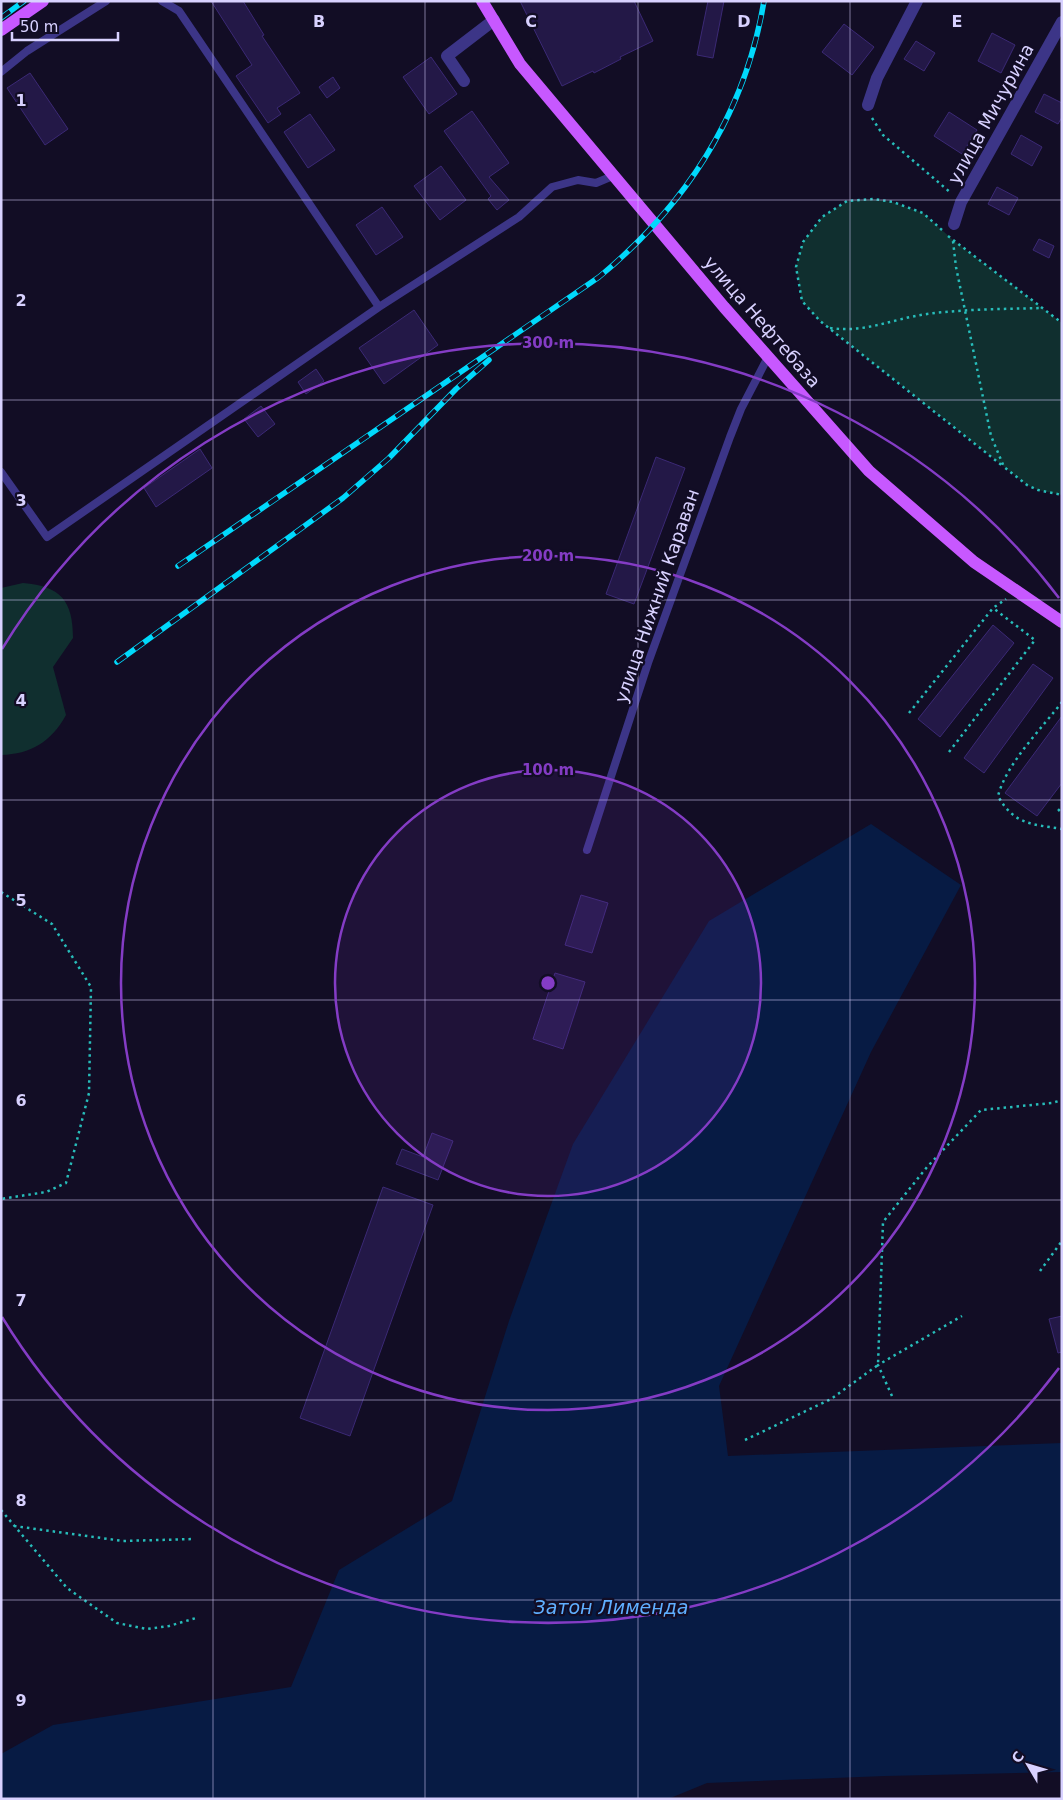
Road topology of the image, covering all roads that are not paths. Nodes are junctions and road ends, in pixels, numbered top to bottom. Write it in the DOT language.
graph roads {
  1 [pos="43,1"];
  2 [pos="106,1"];
  3 [pos="162,1"];
  4 [pos="482,1"];
  5 [pos="917,1"];
  6 [pos="494,20"];
  7 [pos="1062,22"];
  8 [pos="1,30"];
  9 [pos="1,72"];
  10 [pos="464,81"];
  11 [pos="868,105"];
  12 [pos="615,174"];
  13 [pos="954,224"];
  14 [pos="379,307"];
  15 [pos="768,357"];
  16 [pos="1,472"];
  17 [pos="1062,622"];
  18 [pos="587,850"];
  1 -- 8 [label="main road"];
  2 -- 9 [label="lane"];
  3 -- 14 [label="lane"];
  4 -- 6 [label="main road, улица Нефтебаза"];
  5 -- 11 [label="street"];
  6 -- 10 [label="street"];
  6 -- 12 [label="main road, улица Нефтебаза"];
  7 -- 13 [label="street, улица Мичурина"];
  12 -- 14 [label="lane"];
  12 -- 15 [label="main road, улица Нефтебаза"];
  14 -- 16 [label="lane"];
  15 -- 17 [label="main road, улица Нефтебаза"];
  15 -- 18 [label="lane, улица Нижний Караван"];
}
